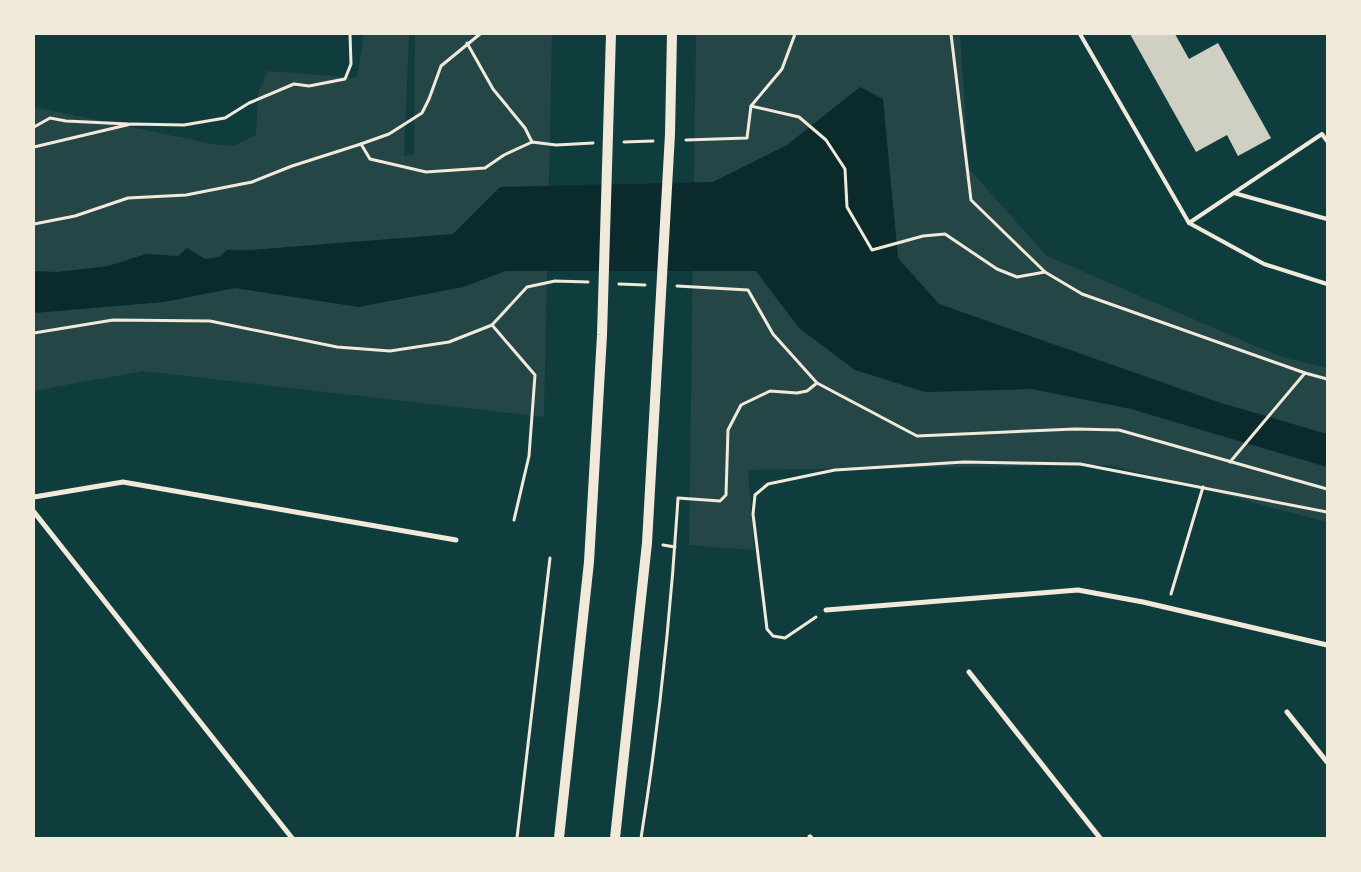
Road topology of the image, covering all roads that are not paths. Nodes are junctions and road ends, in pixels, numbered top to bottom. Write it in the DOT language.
graph roads {
  1 [pos="611,34"];
  2 [pos="672,34"];
  3 [pos="1080,34"];
  4 [pos="1327,141"];
  5 [pos="1234,193"];
  6 [pos="1327,219"];
  7 [pos="1189,223"];
  8 [pos="1327,284"];
  9 [pos="34,497"];
  10 [pos="34,512"];
  11 [pos="456,540"];
  12 [pos="826,610"];
  13 [pos="1327,645"];
  14 [pos="969,672"];
  15 [pos="1287,712"];
  16 [pos="1327,762"];
  17 [pos="292,838"];
  18 [pos="559,838"];
  19 [pos="615,838"];
  20 [pos="1100,838"];
  1 -- 18 [label="main road"];
  2 -- 19 [label="main road"];
  3 -- 7 [label="lane"];
  4 -- 5 [label="lane"];
  5 -- 6 [label="lane"];
  5 -- 7 [label="lane"];
  7 -- 8 [label="lane"];
  9 -- 11 [label="street"];
  10 -- 17 [label="street"];
  12 -- 13 [label="street"];
  14 -- 20 [label="street"];
  15 -- 16 [label="street"];
}
